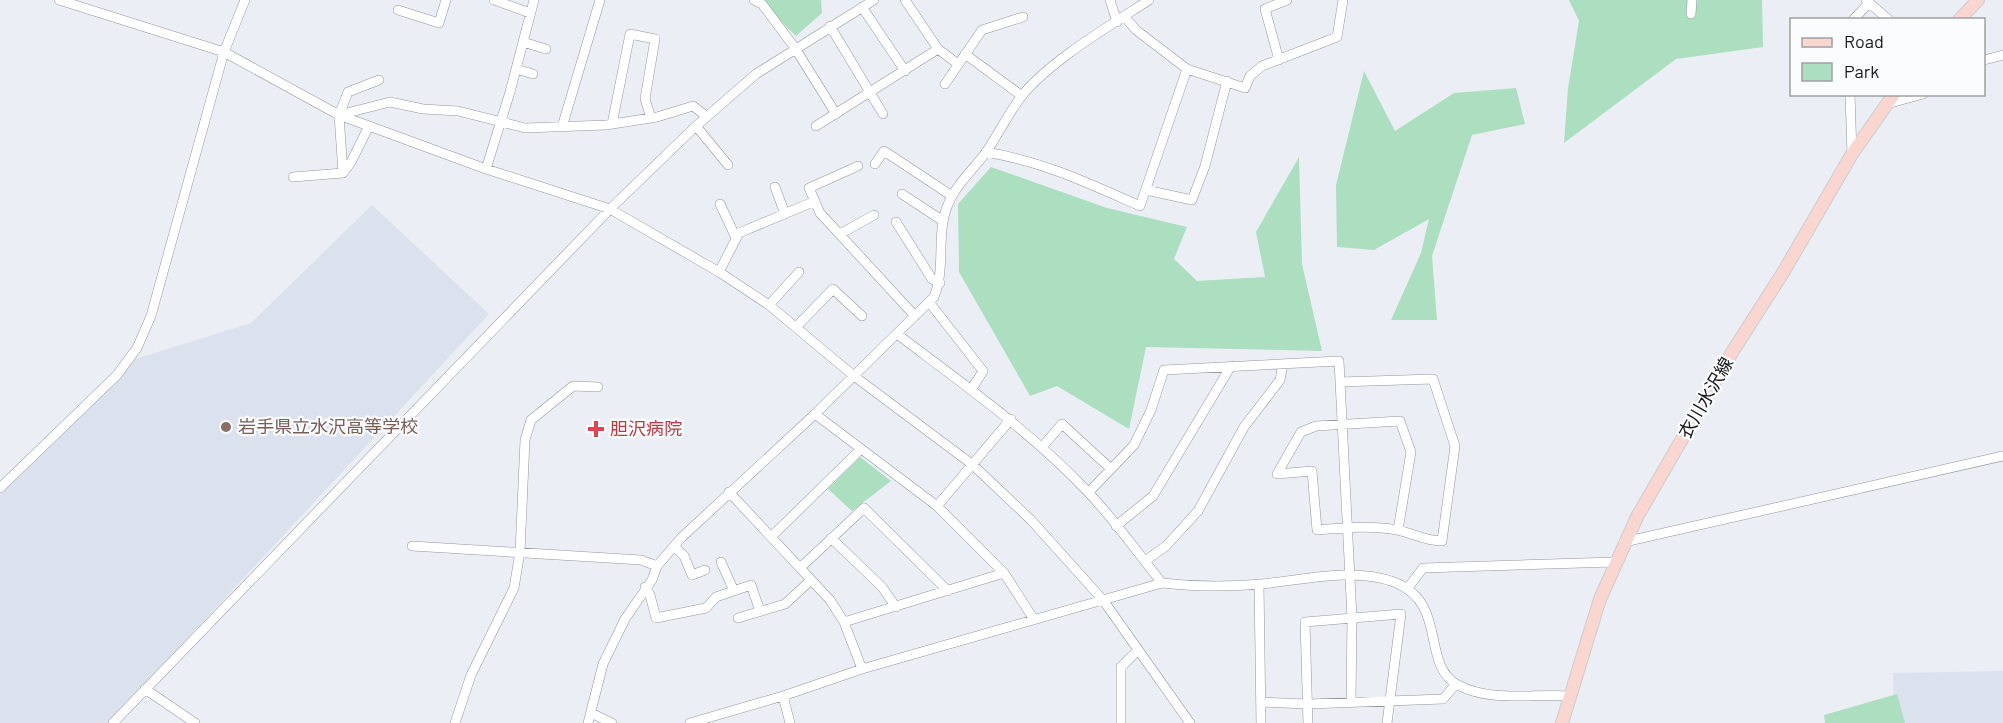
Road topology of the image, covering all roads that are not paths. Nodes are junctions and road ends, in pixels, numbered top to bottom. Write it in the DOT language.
graph roads {
  1 [pos="59,0"];
  2 [pos="245,0"];
  3 [pos="446,0"];
  4 [pos="494,0"];
  5 [pos="534,0"];
  6 [pos="600,0"];
  7 [pos="754,0"];
  8 [pos="874,0"];
  9 [pos="905,0"];
  10 [pos="1110,0"];
  11 [pos="1149,0"];
  12 [pos="1287,0"];
  13 [pos="1342,0"];
  14 [pos="1692,0"];
  15 [pos="1978,0"];
  16 [pos="1867,1"];
  17 [pos="862,7"];
  18 [pos="398,10"];
  19 [pos="530,12"];
  20 [pos="1691,14"];
  21 [pos="1023,17"];
  22 [pos="1854,18"];
  23 [pos="1887,18"];
  24 [pos="1961,18"];
  25 [pos="1121,19"];
  26 [pos="830,26"];
  27 [pos="523,42"];
  28 [pos="795,48"];
  29 [pos="546,49"];
  30 [pos="938,49"];
  31 [pos="224,52"];
  32 [pos="965,54"];
  33 [pos="2003,55"];
  34 [pos="1280,60"];
  35 [pos="1985,60"];
  36 [pos="958,64"];
  37 [pos="516,69"];
  38 [pos="1187,69"];
  39 [pos="905,71"];
  40 [pos="533,74"];
  41 [pos="379,80"];
  42 [pos="1227,81"];
  43 [pos="945,84"];
  44 [pos="870,93"];
  45 [pos="1022,96"];
  46 [pos="1850,96"];
  47 [pos="1910,96"];
  48 [pos="1890,99"];
  49 [pos="836,114"];
  50 [pos="883,114"];
  51 [pos="339,115"];
  52 [pos="706,116"];
  53 [pos="651,118"];
  54 [pos="501,122"];
  55 [pos="612,124"];
  56 [pos="369,126"];
  57 [pos="696,126"];
  58 [pos="816,126"];
  59 [pos="562,127"];
  60 [pos="986,152"];
  61 [pos="1852,154"];
  62 [pos="875,164"];
  63 [pos="728,165"];
  64 [pos="858,166"];
  65 [pos="486,169"];
  66 [pos="343,173"];
  67 [pos="293,177"];
  68 [pos="775,187"];
  69 [pos="1146,190"];
  70 [pos="902,194"];
  71 [pos="952,196"];
  72 [pos="815,201"];
  73 [pos="720,204"];
  74 [pos="610,209"];
  75 [pos="785,214"];
  76 [pos="874,215"];
  77 [pos="943,221"];
  78 [pos="896,222"];
  79 [pos="840,234"];
  80 [pos="736,238"];
  81 [pos="719,272"];
  82 [pos="799,272"];
  83 [pos="940,283"];
  84 [pos="929,302"];
  85 [pos="770,305"];
  86 [pos="862,316"];
  87 [pos="915,316"];
  88 [pos="796,327"];
  89 [pos="897,334"];
  90 [pos="1283,364"];
  91 [pos="1231,366"];
  92 [pos="854,376"];
  93 [pos="1340,382"];
  94 [pos="598,387"];
  95 [pos="971,390"];
  96 [pos="815,414"];
  97 [pos="1011,419"];
  98 [pos="1343,425"];
  99 [pos="1042,447"];
  100 [pos="861,449"];
  101 [pos="2003,456"];
  102 [pos="973,465"];
  103 [pos="1111,469"];
  104 [pos="0,488"];
  105 [pos="729,492"];
  106 [pos="1089,492"];
  107 [pos="937,506"];
  108 [pos="1116,526"];
  109 [pos="1346,528"];
  110 [pos="1398,530"];
  111 [pos="771,537"];
  112 [pos="831,538"];
  113 [pos="1624,542"];
  114 [pos="412,546"];
  115 [pos="674,546"];
  116 [pos="520,552"];
  117 [pos="1145,561"];
  118 [pos="721,562"];
  119 [pos="1615,562"];
  120 [pos="657,566"];
  121 [pos="800,568"];
  122 [pos="705,570"];
  123 [pos="1004,573"];
  124 [pos="1350,575"];
  125 [pos="811,580"];
  126 [pos="1162,583"];
  127 [pos="1259,584"];
  128 [pos="645,587"];
  129 [pos="1407,589"];
  130 [pos="734,591"];
  131 [pos="948,591"];
  132 [pos="1103,600"];
  133 [pos="896,607"];
  134 [pos="760,612"];
  135 [pos="738,618"];
  136 [pos="1033,618"];
  137 [pos="1352,618"];
  138 [pos="844,622"];
  139 [pos="1138,650"];
  140 [pos="862,669"];
  141 [pos="1456,684"];
  142 [pos="145,689"];
  143 [pos="783,696"];
  144 [pos="1571,696"];
  145 [pos="1351,701"];
  146 [pos="1390,701"];
  147 [pos="1261,702"];
  148 [pos="1308,704"];
  149 [pos="591,713"];
  150 [pos="182,720"];
  151 [pos="113,723"];
  152 [pos="195,723"];
  153 [pos="455,723"];
  154 [pos="588,723"];
  155 [pos="612,723"];
  156 [pos="690,723"];
  157 [pos="790,723"];
  158 [pos="1121,723"];
  159 [pos="1190,723"];
  160 [pos="1261,723"];
  161 [pos="1308,723"];
  162 [pos="1387,723"];
  163 [pos="1562,723"];
  1 -- 31 [label="street"];
  2 -- 31 [label="street"];
  3 -- 18 [label="street"];
  4 -- 19 [label="street"];
  5 -- 19 [label="street"];
  6 -- 59 [label="street"];
  7 -- 28 [label="street"];
  8 -- 17 [label="street"];
  9 -- 30 [label="street"];
  10 -- 25 [label="street"];
  11 -- 25 [label="street"];
  12 -- 34 [label="street"];
  13 -- 34 [label="street"];
  14 -- 20 [label="street"];
  15 -- 24 [label="main road"];
  16 -- 22 [label="street"];
  16 -- 23 [label="street"];
  17 -- 26 [label="street"];
  17 -- 39 [label="street"];
  19 -- 27 [label="street"];
  21 -- 32 [label="street"];
  25 -- 38 [label="street"];
  25 -- 45 [label="street"];
  26 -- 28 [label="street"];
  26 -- 44 [label="street"];
  27 -- 29 [label="street"];
  27 -- 37 [label="street"];
  28 -- 49 [label="street"];
  28 -- 52 [label="street"];
  30 -- 36 [label="street"];
  30 -- 39 [label="street"];
  31 -- 51 [label="street"];
  31 -- 104 [label="street"];
  32 -- 36 [label="street"];
  32 -- 45 [label="street"];
  33 -- 35 [label="street"];
  34 -- 42 [label="street"];
  36 -- 43 [label="street"];
  37 -- 40 [label="street"];
  37 -- 54 [label="street"];
  38 -- 42 [label="street"];
  38 -- 69 [label="street"];
  39 -- 44 [label="street"];
  41 -- 51 [label="street"];
  42 -- 69 [label="street"];
  44 -- 49 [label="street"];
  44 -- 50 [label="street"];
  45 -- 60 [label="street"];
  46 -- 61 [label="street"];
  47 -- 48 [label="street"];
  48 -- 61 [label="main road, 衣川水沢線"];
  49 -- 58 [label="street"];
  51 -- 54 [label="street"];
  51 -- 56 [label="street"];
  51 -- 66 [label="street"];
  52 -- 53 [label="street"];
  52 -- 57 [label="street"];
  53 -- 55 [label="street"];
  53 -- 55 [label="street"];
  54 -- 59 [label="street"];
  54 -- 65 [label="street"];
  55 -- 59 [label="street"];
  56 -- 65 [label="street"];
  56 -- 66 [label="street"];
  57 -- 63 [label="street"];
  57 -- 74 [label="street"];
  60 -- 69 [label="street"];
  60 -- 71 [label="street"];
  61 -- 113 [label="main road, 衣川水沢線"];
  62 -- 71 [label="street"];
  64 -- 72 [label="street"];
  65 -- 74 [label="street"];
  66 -- 67 [label="street"];
  68 -- 75 [label="street"];
  70 -- 77 [label="street"];
  71 -- 77 [label="street"];
  72 -- 75 [label="street"];
  72 -- 79 [label="street"];
  73 -- 80 [label="street"];
  74 -- 81 [label="street"];
  74 -- 142 [label="street"];
  75 -- 80 [label="street"];
  76 -- 79 [label="street"];
  77 -- 83 [label="street"];
  78 -- 83 [label="street"];
  79 -- 87 [label="street"];
  80 -- 81 [label="street"];
  81 -- 85 [label="street"];
  82 -- 85 [label="street"];
  83 -- 84 [label="street"];
  84 -- 87 [label="street"];
  84 -- 95 [label="street"];
  85 -- 88 [label="street"];
  86 -- 88 [label="street"];
  87 -- 89 [label="street"];
  88 -- 92 [label="street"];
  89 -- 92 [label="street"];
  89 -- 95 [label="street"];
  90 -- 91 [label="street"];
  90 -- 93 [label="street"];
  90 -- 117 [label="street"];
  91 -- 103 [label="street"];
  91 -- 108 [label="street"];
  92 -- 96 [label="street"];
  92 -- 102 [label="street"];
  93 -- 98 [label="street"];
  93 -- 110 [label="street"];
  94 -- 116 [label="street"];
  95 -- 97 [label="street"];
  96 -- 100 [label="street"];
  96 -- 105 [label="street"];
  97 -- 99 [label="street"];
  97 -- 102 [label="street"];
  98 -- 109 [label="street"];
  98 -- 109 [label="street"];
  98 -- 110 [label="street"];
  99 -- 103 [label="street"];
  99 -- 106 [label="street"];
  100 -- 107 [label="street"];
  100 -- 111 [label="street"];
  101 -- 113 [label="street"];
  102 -- 107 [label="street"];
  102 -- 132 [label="street"];
  103 -- 106 [label="street"];
  105 -- 111 [label="street"];
  105 -- 115 [label="street"];
  106 -- 108 [label="street"];
  107 -- 123 [label="street"];
  108 -- 117 [label="street"];
  109 -- 110 [label="street"];
  109 -- 124 [label="street"];
  111 -- 121 [label="street"];
  112 -- 121 [label="street"];
  112 -- 131 [label="street"];
  112 -- 133 [label="street"];
  113 -- 119 [label="main road, 衣川水沢線"];
  114 -- 116 [label="street"];
  115 -- 120 [label="street"];
  115 -- 122 [label="street"];
  116 -- 120 [label="street"];
  116 -- 153 [label="street"];
  117 -- 126 [label="street"];
  118 -- 130 [label="street"];
  119 -- 129 [label="street"];
  119 -- 144 [label="main road, 衣川水沢線"];
  120 -- 128 [label="street"];
  121 -- 125 [label="street"];
  123 -- 131 [label="street"];
  123 -- 136 [label="street"];
  124 -- 127 [label="street"];
  124 -- 129 [label="street"];
  124 -- 137 [label="street"];
  125 -- 134 [label="street"];
  125 -- 138 [label="street"];
  126 -- 127 [label="street"];
  126 -- 132 [label="street"];
  127 -- 147 [label="street"];
  128 -- 130 [label="street"];
  128 -- 149 [label="street"];
  129 -- 141 [label="street"];
  130 -- 134 [label="street"];
  131 -- 133 [label="street"];
  132 -- 136 [label="street"];
  132 -- 139 [label="street"];
  133 -- 138 [label="street"];
  134 -- 135 [label="street"];
  136 -- 140 [label="street"];
  137 -- 145 [label="street"];
  137 -- 146 [label="street"];
  137 -- 148 [label="street"];
  138 -- 140 [label="street"];
  139 -- 158 [label="street"];
  139 -- 159 [label="street"];
  140 -- 143 [label="street"];
  141 -- 144 [label="street"];
  141 -- 146 [label="street"];
  142 -- 150 [label="street"];
  142 -- 151 [label="street"];
  143 -- 156 [label="street"];
  143 -- 157 [label="street"];
  144 -- 163 [label="main road, 衣川水沢線"];
  145 -- 146 [label="street"];
  145 -- 148 [label="street"];
  146 -- 162 [label="street"];
  147 -- 148 [label="street"];
  147 -- 160 [label="street"];
  148 -- 161 [label="street"];
  149 -- 154 [label="street"];
  149 -- 155 [label="street"];
  150 -- 152 [label="street"];
}
